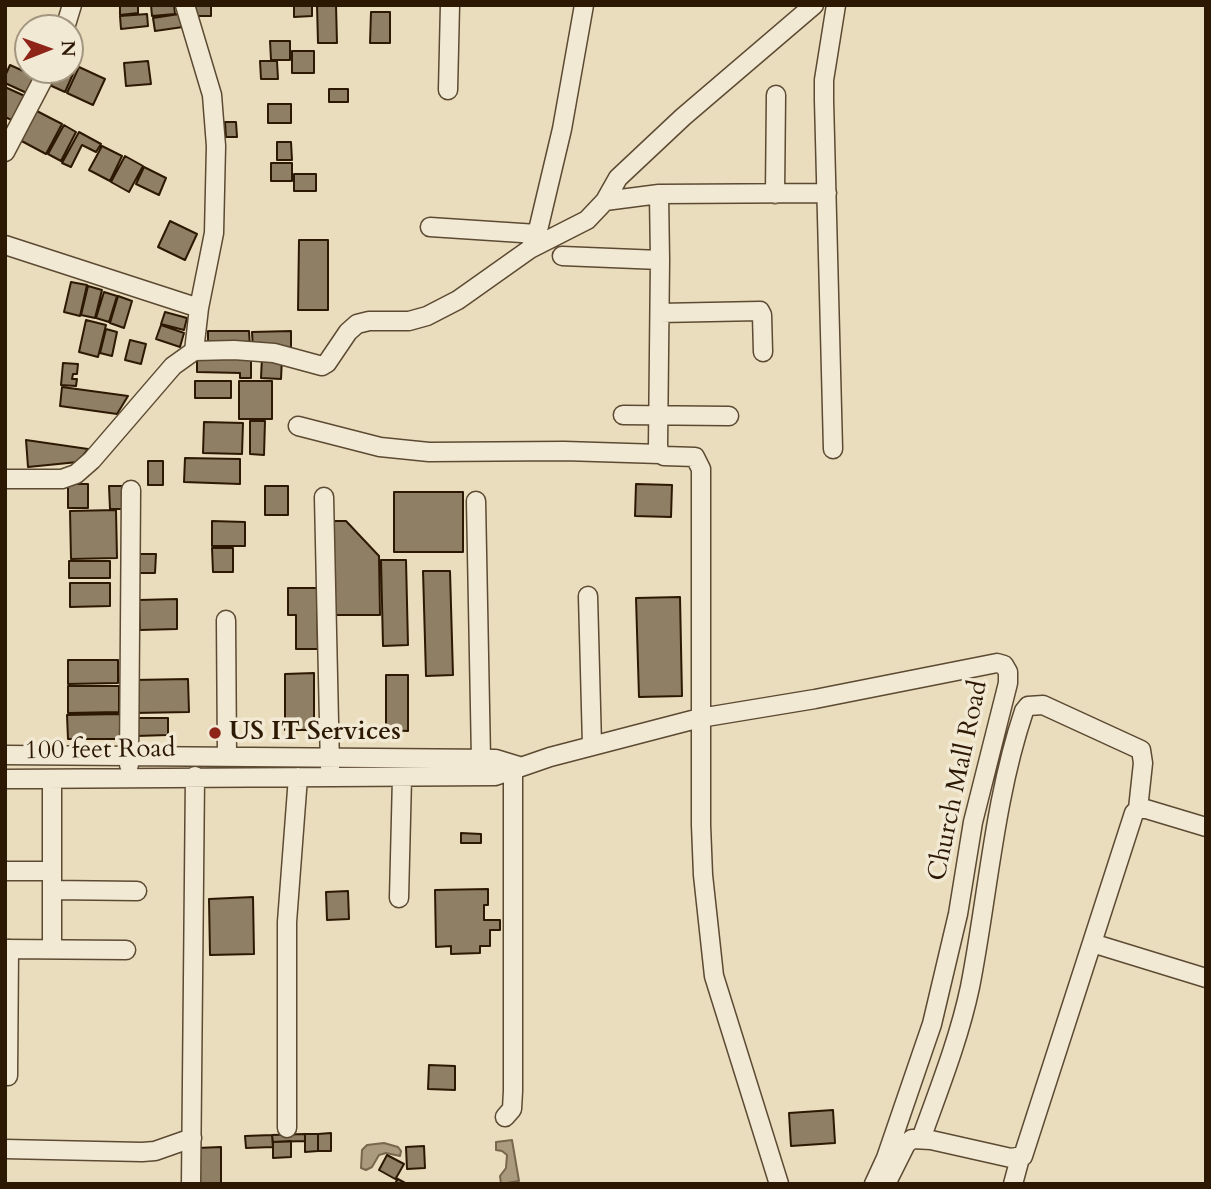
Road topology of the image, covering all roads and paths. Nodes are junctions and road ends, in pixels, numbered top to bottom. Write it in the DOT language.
graph roads {
  1 [pos="185,5"];
  2 [pos="450,5"];
  3 [pos="584,5"];
  4 [pos="814,5"];
  5 [pos="836,5"];
  6 [pos="41,84"];
  7 [pos="448,90"];
  8 [pos="776,95"];
  9 [pos="5,152"];
  10 [pos="827,193"];
  11 [pos="659,194"];
  12 [pos="775,194"];
  13 [pos="605,201"];
  14 [pos="430,227"];
  15 [pos="534,242"];
  16 [pos="5,245"];
  17 [pos="562,256"];
  18 [pos="660,260"];
  19 [pos="199,308"];
  20 [pos="660,313"];
  21 [pos="763,352"];
  22 [pos="187,355"];
  23 [pos="623,415"];
  24 [pos="658,416"];
  25 [pos="729,416"];
  26 [pos="298,426"];
  27 [pos="833,449"];
  28 [pos="660,454"];
  29 [pos="5,479"];
  30 [pos="131,490"];
  31 [pos="324,497"];
  32 [pos="476,501"];
  33 [pos="588,596"];
  34 [pos="226,621"];
  35 [pos="700,718"];
  36 [pos="592,745"];
  37 [pos="5,755"];
  38 [pos="129,755"];
  39 [pos="227,756"];
  40 [pos="330,758"];
  41 [pos="389,759"];
  42 [pos="481,759"];
  43 [pos="516,767"];
  44 [pos="195,776"];
  45 [pos="298,777"];
  46 [pos="330,778"];
  47 [pos="395,778"];
  48 [pos="5,779"];
  49 [pos="52,779"];
  50 [pos="128,779"];
  51 [pos="1138,809"];
  52 [pos="1206,827"];
  53 [pos="5,871"];
  54 [pos="52,871"];
  55 [pos="52,890"];
  56 [pos="137,891"];
  57 [pos="399,898"];
  58 [pos="1092,943"];
  59 [pos="52,948"];
  60 [pos="7,949"];
  61 [pos="126,950"];
  62 [pos="1206,978"];
  63 [pos="8,1076"];
  64 [pos="505,1118"];
  65 [pos="287,1128"];
  66 [pos="192,1138"];
  67 [pos="921,1139"];
  68 [pos="5,1149"];
  69 [pos="1020,1158"];
  70 [pos="191,1184"];
  71 [pos="779,1184"];
  72 [pos="874,1184"];
  73 [pos="886,1184"];
  74 [pos="1013,1184"];
  1 -- 19 [label="street"];
  2 -- 7 [label="street"];
  3 -- 15 [label="street"];
  4 -- 13 [label="street"];
  5 -- 10 [label="street"];
  6 -- 9 [label="street"];
  8 -- 12 [label="street"];
  10 -- 12 [label="street"];
  10 -- 27 [label="street"];
  11 -- 12 [label="street"];
  11 -- 13 [label="street"];
  11 -- 18 [label="street"];
  13 -- 15 [label="street"];
  14 -- 15 [label="street"];
  15 -- 22 [label="street"];
  16 -- 19 [label="street"];
  17 -- 18 [label="street"];
  18 -- 20 [label="street"];
  19 -- 22 [label="street"];
  20 -- 21 [label="street"];
  20 -- 24 [label="street"];
  22 -- 29 [label="street"];
  23 -- 24 [label="street"];
  24 -- 25 [label="street"];
  24 -- 28 [label="street"];
  26 -- 28 [label="street"];
  28 -- 35 [label="street"];
  30 -- 38 [label="street"];
  31 -- 40 [label="street"];
  32 -- 42 [label="street"];
  33 -- 36 [label="street"];
  34 -- 39 [label="street"];
  35 -- 36 [label="street, Church Mall Road"];
  35 -- 71 [label="street"];
  35 -- 72 [label="street, Church Mall Road"];
  36 -- 43 [label="street, Church Mall Road"];
  37 -- 38 [label="street, 100 feet Road"];
  38 -- 39 [label="street, 100 feet Road"];
  38 -- 50 [label="street"];
  39 -- 40 [label="street, 100 feet Road"];
  40 -- 41 [label="street, 100 feet Road"];
  40 -- 46 [label="street"];
  41 -- 42 [label="street, 100 feet Road"];
  41 -- 47 [label="street"];
  42 -- 43 [label="street, 100 feet Road"];
  43 -- 47 [label="street, 100 feet Road"];
  43 -- 64 [label="street"];
  44 -- 45 [label="street, 100 feet Road"];
  44 -- 50 [label="street, 100 feet Road"];
  44 -- 66 [label="street"];
  45 -- 46 [label="street, 100 feet Road"];
  45 -- 65 [label="street"];
  46 -- 47 [label="street, 100 feet Road"];
  47 -- 57 [label="street"];
  48 -- 49 [label="street, 100 feet Road"];
  49 -- 50 [label="street, 100 feet Road"];
  49 -- 54 [label="street"];
  51 -- 52 [label="street"];
  51 -- 58 [label="street"];
  51 -- 67 [label="street"];
  53 -- 54 [label="street"];
  54 -- 55 [label="street"];
  55 -- 56 [label="street"];
  55 -- 59 [label="street"];
  58 -- 62 [label="street"];
  58 -- 69 [label="street"];
  59 -- 60 [label="street"];
  59 -- 61 [label="street"];
  60 -- 63 [label="street"];
  66 -- 68 [label="street"];
  66 -- 70 [label="street"];
  67 -- 69 [label="street"];
  67 -- 73 [label="street"];
  69 -- 74 [label="street"];
}
